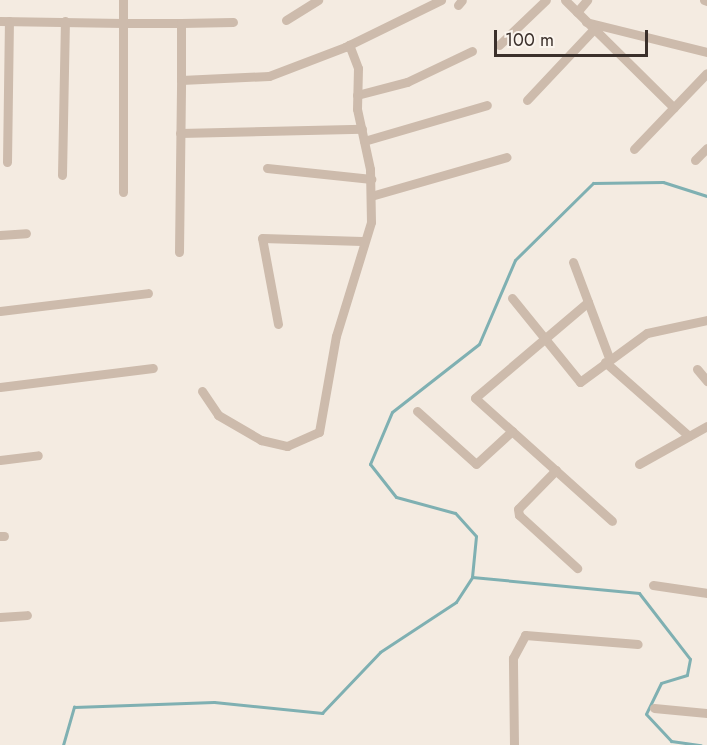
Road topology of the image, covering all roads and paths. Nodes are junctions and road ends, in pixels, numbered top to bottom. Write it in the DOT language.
graph roads {
  1 [pos="123,0"];
  2 [pos="318,0"];
  3 [pos="441,0"];
  4 [pos="546,0"];
  5 [pos="565,0"];
  6 [pos="587,0"];
  7 [pos="303,4"];
  8 [pos="577,12"];
  9 [pos="286,20"];
  10 [pos="5,21"];
  11 [pos="65,21"];
  12 [pos="181,22"];
  13 [pos="233,22"];
  14 [pos="586,22"];
  15 [pos="123,23"];
  16 [pos="594,29"];
  17 [pos="349,45"];
  18 [pos="499,45"];
  19 [pos="472,51"];
  20 [pos="707,52"];
  21 [pos="707,73"];
  22 [pos="181,80"];
  23 [pos="357,95"];
  24 [pos="526,100"];
  25 [pos="487,105"];
  26 [pos="674,108"];
  27 [pos="362,129"];
  28 [pos="180,133"];
  29 [pos="364,141"];
  30 [pos="707,148"];
  31 [pos="634,149"];
  32 [pos="507,157"];
  33 [pos="695,160"];
  34 [pos="7,162"];
  35 [pos="267,168"];
  36 [pos="62,175"];
  37 [pos="371,179"];
  38 [pos="123,192"];
  39 [pos="371,196"];
  40 [pos="26,233"];
  41 [pos="0,235"];
  42 [pos="362,241"];
  43 [pos="178,252"];
  44 [pos="573,262"];
  45 [pos="148,292"];
  46 [pos="512,298"];
  47 [pos="588,302"];
  48 [pos="0,311"];
  49 [pos="707,320"];
  50 [pos="278,324"];
  51 [pos="544,339"];
  52 [pos="607,360"];
  53 [pos="153,368"];
  54 [pos="697,369"];
  55 [pos="707,381"];
  56 [pos="0,387"];
  57 [pos="202,391"];
  58 [pos="417,411"];
  59 [pos="707,426"];
  60 [pos="512,431"];
  61 [pos="689,436"];
  62 [pos="38,455"];
  63 [pos="0,460"];
  64 [pos="639,464"];
  65 [pos="556,470"];
  66 [pos="612,521"];
  67 [pos="577,568"];
  68 [pos="653,585"];
  69 [pos="707,593"];
  70 [pos="27,615"];
  71 [pos="0,617"];
  72 [pos="638,644"];
  73 [pos="654,708"];
  74 [pos="707,713"];
  75 [pos="514,745"];
  1 -- 15 [label="street"];
  2 -- 7 [label="street"];
  3 -- 17 [label="street"];
  4 -- 18 [label="street"];
  5 -- 8 [label="street"];
  6 -- 8 [label="street"];
  7 -- 9 [label="street"];
  8 -- 14 [label="street"];
  10 -- 11 [label="street"];
  10 -- 34 [label="street"];
  11 -- 15 [label="street"];
  11 -- 36 [label="street"];
  12 -- 13 [label="street"];
  12 -- 15 [label="street"];
  12 -- 22 [label="street"];
  14 -- 16 [label="street"];
  14 -- 20 [label="street"];
  15 -- 38 [label="street"];
  16 -- 24 [label="street"];
  16 -- 26 [label="street"];
  17 -- 22 [label="street"];
  17 -- 23 [label="street"];
  19 -- 23 [label="street"];
  21 -- 26 [label="street"];
  22 -- 28 [label="street"];
  23 -- 27 [label="street"];
  25 -- 29 [label="street"];
  26 -- 31 [label="street"];
  27 -- 28 [label="street"];
  27 -- 29 [label="street"];
  28 -- 43 [label="street"];
  29 -- 37 [label="street"];
  30 -- 33 [label="street"];
  32 -- 39 [label="street"];
  35 -- 37 [label="street"];
  37 -- 39 [label="street"];
  39 -- 42 [label="street"];
  40 -- 41 [label="street"];
  42 -- 50 [label="street"];
  42 -- 57 [label="street"];
  44 -- 47 [label="street"];
  45 -- 48 [label="street"];
  46 -- 51 [label="street"];
  47 -- 51 [label="street"];
  47 -- 52 [label="street"];
  49 -- 52 [label="street"];
  51 -- 52 [label="street"];
  51 -- 60 [label="street"];
  52 -- 61 [label="street"];
  53 -- 56 [label="street"];
  54 -- 55 [label="street"];
  58 -- 60 [label="street"];
  59 -- 61 [label="street"];
  60 -- 65 [label="street"];
  61 -- 64 [label="street"];
  62 -- 63 [label="street"];
  65 -- 66 [label="street"];
  65 -- 67 [label="street"];
  68 -- 69 [label="street"];
  70 -- 71 [label="street"];
  72 -- 75 [label="street"];
  73 -- 74 [label="street"];
}
